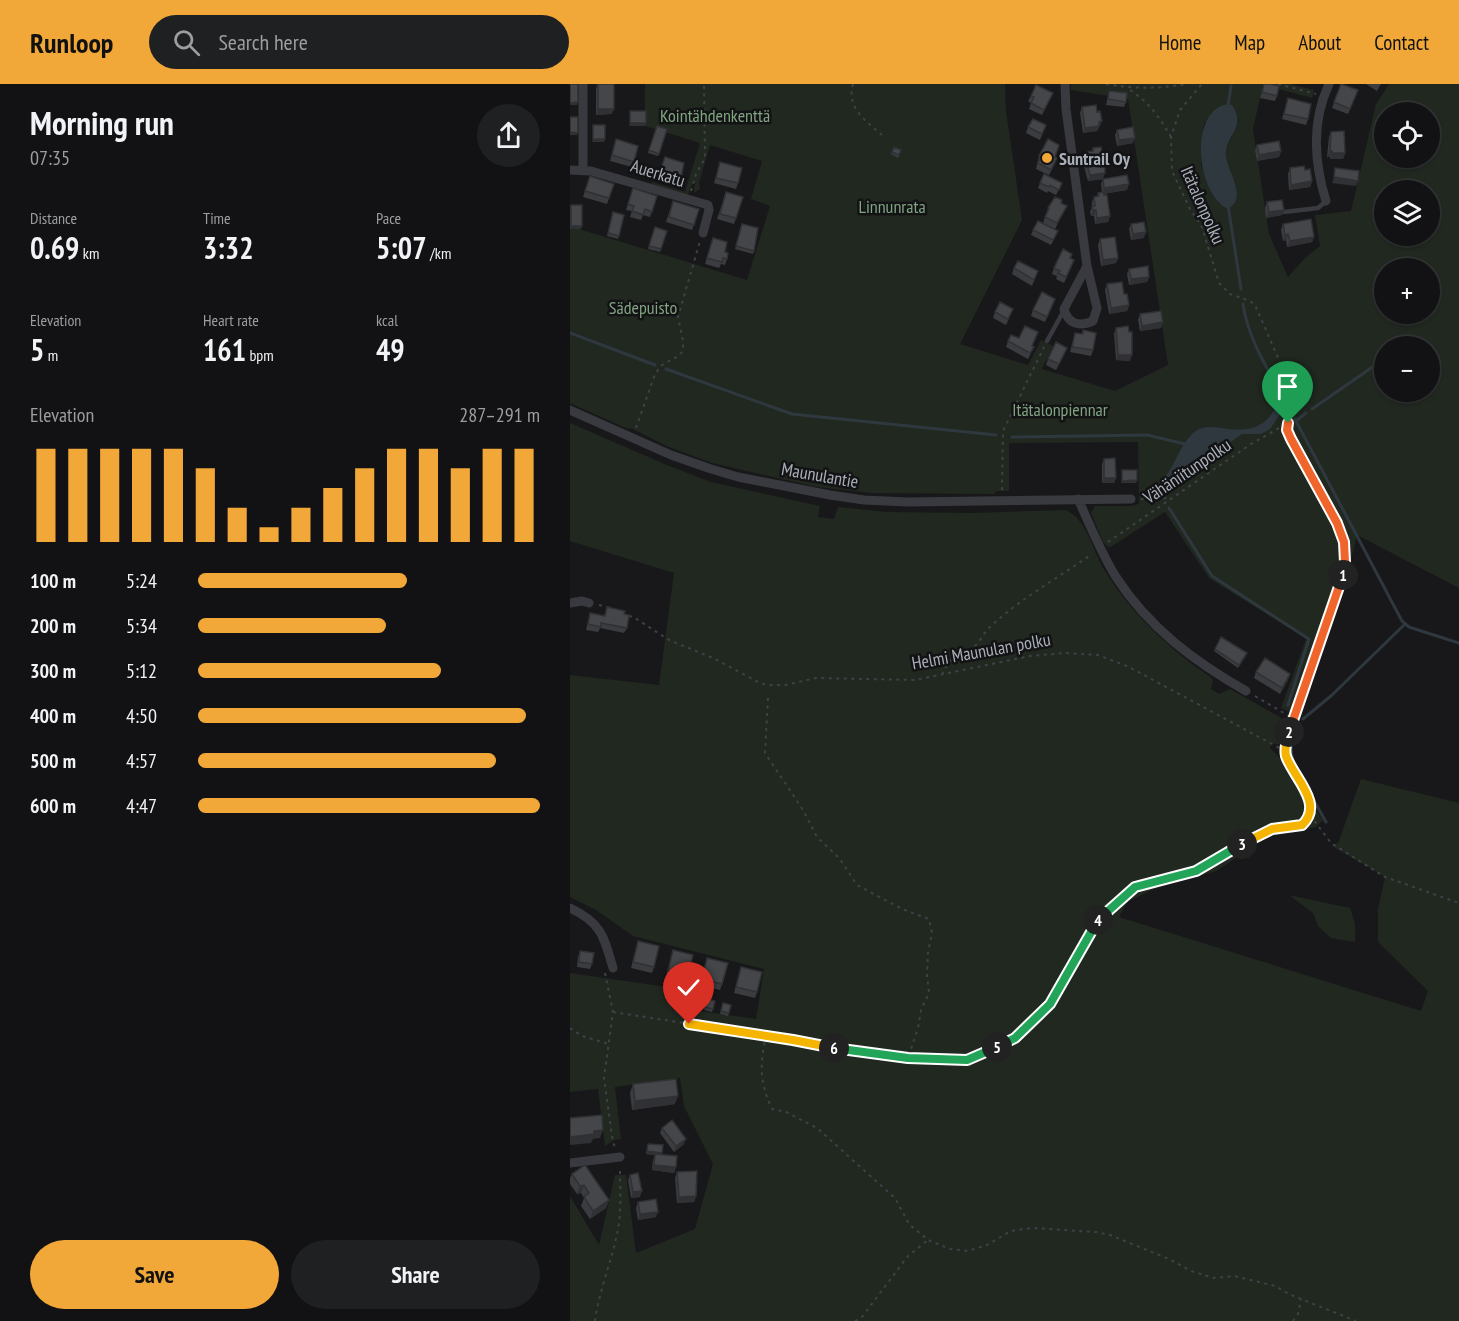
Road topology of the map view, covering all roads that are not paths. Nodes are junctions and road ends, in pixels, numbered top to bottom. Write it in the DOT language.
graph roads {
  1 [pos="583,84"];
  2 [pos="1065,84"];
  3 [pos="1329,84"];
  4 [pos="570,170"];
  5 [pos="583,170"];
  6 [pos="1326,201"];
  7 [pos="1284,212"];
  8 [pos="703,233"];
  9 [pos="1087,266"];
  10 [pos="1064,309"];
  11 [pos="1047,341"];
  12 [pos="570,410"];
  13 [pos="1078,499"];
  14 [pos="1131,499"];
  15 [pos="570,603"];
  16 [pos="589,603"];
  17 [pos="1246,692"];
  18 [pos="570,908"];
  19 [pos="613,968"];
  20 [pos="620,1158"];
  21 [pos="570,1163"];
  1 -- 5 [label="street"];
  2 -- 9 [label="street"];
  3 -- 6 [label="street"];
  4 -- 5 [label="street, Auerkatu"];
  5 -- 8 [label="street, Auerkatu"];
  6 -- 7 [label="lane"];
  9 -- 10 [label="street"];
  9 -- 10 [label="street"];
  10 -- 11 [label="lane"];
  12 -- 13 [label="street, Maunulantie"];
  13 -- 14 [label="street, Maunulantie"];
  13 -- 17 [label="street"];
  15 -- 16 [label="street"];
  18 -- 19 [label="street"];
  20 -- 21 [label="street"];
}
